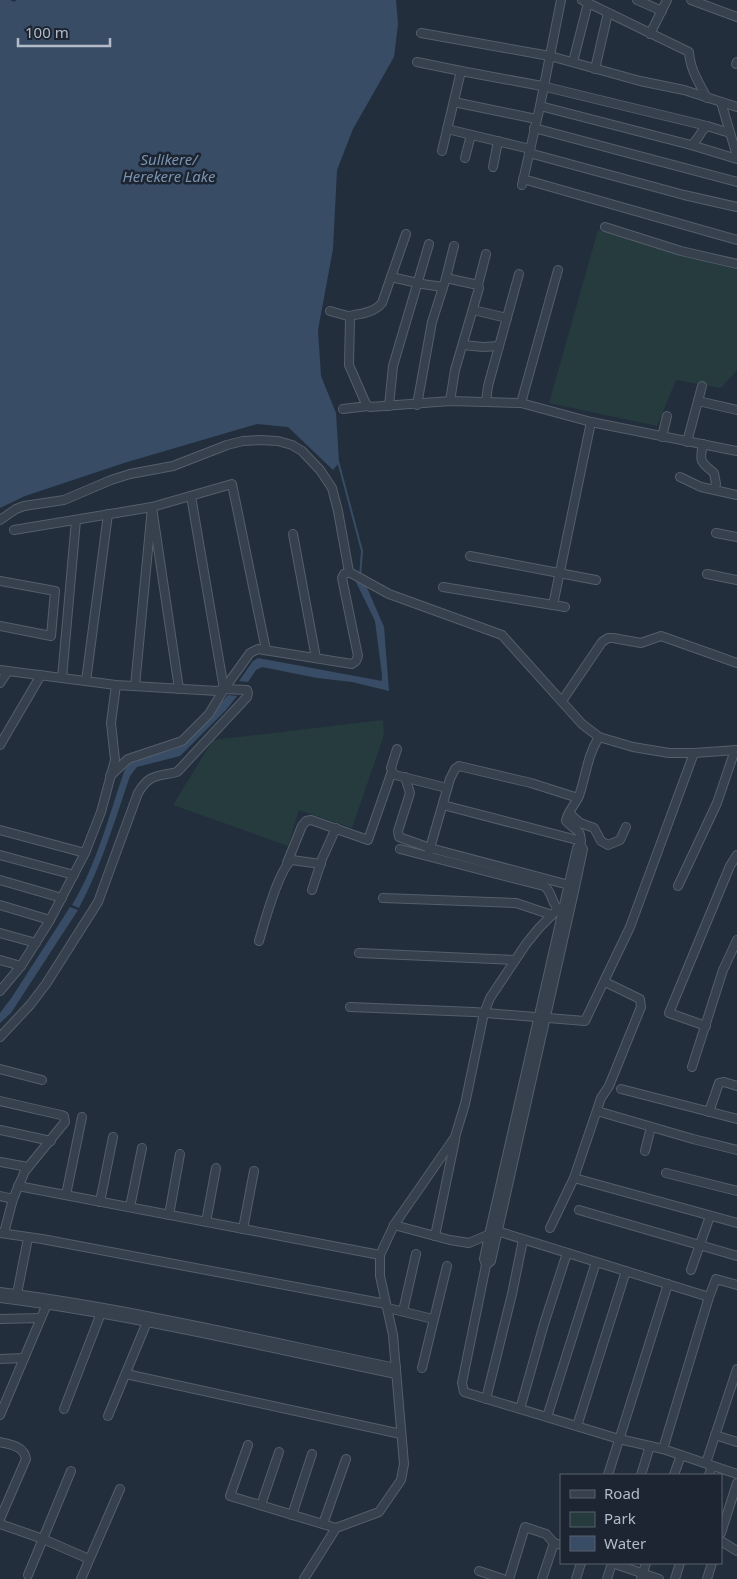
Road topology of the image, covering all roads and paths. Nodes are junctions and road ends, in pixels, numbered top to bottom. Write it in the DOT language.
graph roads {
  1 [pos="561,0"];
  2 [pos="637,0"];
  3 [pos="667,0"];
  4 [pos="691,0"];
  5 [pos="585,2"];
  6 [pos="662,11"];
  7 [pos="608,13"];
  8 [pos="737,17"];
  9 [pos="421,33"];
  10 [pos="650,34"];
  11 [pos="550,56"];
  12 [pos="417,62"];
  13 [pos="573,62"];
  14 [pos="595,69"];
  15 [pos="461,71"];
  16 [pos="542,86"];
  17 [pos="707,98"];
  18 [pos="454,102"];
  19 [pos="721,102"];
  20 [pos="540,106"];
  21 [pos="737,107"];
  22 [pos="536,119"];
  23 [pos="707,126"];
  24 [pos="534,128"];
  25 [pos="447,129"];
  26 [pos="730,133"];
  27 [pos="470,135"];
  28 [pos="498,141"];
  29 [pos="691,145"];
  30 [pos="529,151"];
  31 [pos="442,152"];
  32 [pos="466,158"];
  33 [pos="737,158"];
  34 [pos="492,167"];
  35 [pos="737,182"];
  36 [pos="737,207"];
  37 [pos="605,227"];
  38 [pos="406,234"];
  39 [pos="737,240"];
  40 [pos="429,244"];
  41 [pos="454,246"];
  42 [pos="486,254"];
  43 [pos="737,263"];
  44 [pos="558,270"];
  45 [pos="519,274"];
  46 [pos="391,277"];
  47 [pos="446,278"];
  48 [pos="416,282"];
  49 [pos="478,285"];
  50 [pos="442,287"];
  51 [pos="473,310"];
  52 [pos="330,311"];
  53 [pos="348,316"];
  54 [pos="507,318"];
  55 [pos="463,345"];
  56 [pos="500,346"];
  57 [pos="702,386"];
  58 [pos="450,401"];
  59 [pos="698,401"];
  60 [pos="486,402"];
  61 [pos="521,403"];
  62 [pos="417,404"];
  63 [pos="368,406"];
  64 [pos="389,406"];
  65 [pos="343,409"];
  66 [pos="737,410"];
  67 [pos="667,416"];
  68 [pos="591,422"];
  69 [pos="662,437"];
  70 [pos="687,442"];
  71 [pos="703,444"];
  72 [pos="737,451"];
  73 [pos="680,477"];
  74 [pos="714,490"];
  75 [pos="737,494"];
  76 [pos="191,496"];
  77 [pos="152,507"];
  78 [pos="108,514"];
  79 [pos="0,520"];
  80 [pos="76,520"];
  81 [pos="14,530"];
  82 [pos="293,534"];
  83 [pos="716,534"];
  84 [pos="737,538"];
  85 [pos="470,556"];
  86 [pos="560,573"];
  87 [pos="353,574"];
  88 [pos="707,574"];
  89 [pos="596,580"];
  90 [pos="737,580"];
  91 [pos="0,581"];
  92 [pos="443,587"];
  93 [pos="553,605"];
  94 [pos="565,607"];
  95 [pos="0,626"];
  96 [pos="266,650"];
  97 [pos="316,658"];
  98 [pos="737,663"];
  99 [pos="4,670"];
  100 [pos="41,675"];
  101 [pos="62,678"];
  102 [pos="86,681"];
  103 [pos="0,683"];
  104 [pos="116,685"];
  105 [pos="135,686"];
  106 [pos="179,689"];
  107 [pos="224,689"];
  108 [pos="562,701"];
  109 [pos="599,737"];
  110 [pos="0,745"];
  111 [pos="397,749"];
  112 [pos="736,750"];
  113 [pos="694,753"];
  114 [pos="393,774"];
  115 [pos="110,776"];
  116 [pos="405,776"];
  117 [pos="447,788"];
  118 [pos="578,798"];
  119 [pos="443,805"];
  120 [pos="569,813"];
  121 [pos="626,827"];
  122 [pos="336,828"];
  123 [pos="0,830"];
  124 [pos="581,843"];
  125 [pos="430,848"];
  126 [pos="400,849"];
  127 [pos="85,853"];
  128 [pos="0,855"];
  129 [pos="737,856"];
  130 [pos="428,857"];
  131 [pos="287,863"];
  132 [pos="321,864"];
  133 [pos="74,875"];
  134 [pos="0,880"];
  135 [pos="569,885"];
  136 [pos="678,886"];
  137 [pos="312,890"];
  138 [pos="62,898"];
  139 [pos="383,898"];
  140 [pos="0,905"];
  141 [pos="558,910"];
  142 [pos="50,920"];
  143 [pos="0,933"];
  144 [pos="737,940"];
  145 [pos="259,941"];
  146 [pos="36,943"];
  147 [pos="359,952"];
  148 [pos="0,960"];
  149 [pos="515,960"];
  150 [pos="21,966"];
  151 [pos="604,982"];
  152 [pos="1,988"];
  153 [pos="350,1007"];
  154 [pos="484,1013"];
  155 [pos="542,1018"];
  156 [pos="706,1026"];
  157 [pos="0,1037"];
  158 [pos="692,1066"];
  159 [pos="0,1069"];
  160 [pos="42,1080"];
  161 [pos="737,1086"];
  162 [pos="621,1089"];
  163 [pos="0,1101"];
  164 [pos="597,1111"];
  165 [pos="708,1112"];
  166 [pos="82,1116"];
  167 [pos="737,1119"];
  168 [pos="651,1127"];
  169 [pos="0,1130"];
  170 [pos="113,1137"];
  171 [pos="456,1137"];
  172 [pos="50,1141"];
  173 [pos="142,1148"];
  174 [pos="737,1150"];
  175 [pos="645,1151"];
  176 [pos="180,1154"];
  177 [pos="0,1162"];
  178 [pos="28,1167"];
  179 [pos="216,1168"];
  180 [pos="254,1170"];
  181 [pos="666,1173"];
  182 [pos="574,1178"];
  183 [pos="18,1186"];
  184 [pos="737,1191"];
  185 [pos="66,1195"];
  186 [pos="0,1196"];
  187 [pos="13,1199"];
  188 [pos="100,1202"];
  189 [pos="130,1207"];
  190 [pos="579,1210"];
  191 [pos="169,1215"];
  192 [pos="710,1216"];
  193 [pos="206,1222"];
  194 [pos="737,1223"];
  195 [pos="394,1225"];
  196 [pos="550,1228"];
  197 [pos="243,1229"];
  198 [pos="497,1231"];
  199 [pos="2,1233"];
  200 [pos="489,1235"];
  201 [pos="435,1236"];
  202 [pos="28,1238"];
  203 [pos="523,1240"];
  204 [pos="699,1245"];
  205 [pos="567,1253"];
  206 [pos="416,1254"];
  207 [pos="380,1255"];
  208 [pos="737,1256"];
  209 [pos="596,1262"];
  210 [pos="486,1265"];
  211 [pos="447,1266"];
  212 [pos="691,1270"];
  213 [pos="626,1271"];
  214 [pos="668,1284"];
  215 [pos="737,1285"];
  216 [pos="0,1292"];
  217 [pos="16,1294"];
  218 [pos="709,1297"];
  219 [pos="0,1298"];
  220 [pos="47,1304"];
  221 [pos="387,1306"];
  222 [pos="403,1311"];
  223 [pos="101,1313"];
  224 [pos="41,1318"];
  225 [pos="0,1319"];
  226 [pos="433,1319"];
  227 [pos="147,1322"];
  228 [pos="24,1358"];
  229 [pos="0,1359"];
  230 [pos="422,1368"];
  231 [pos="737,1369"];
  232 [pos="396,1371"];
  233 [pos="126,1374"];
  234 [pos="486,1399"];
  235 [pos="3,1400"];
  236 [pos="64,1409"];
  237 [pos="520,1409"];
  238 [pos="0,1415"];
  239 [pos="108,1416"];
  240 [pos="547,1417"];
  241 [pos="577,1426"];
  242 [pos="401,1434"];
  243 [pos="715,1435"];
  244 [pos="619,1439"];
  245 [pos="0,1442"];
  246 [pos="737,1442"];
  247 [pos="248,1445"];
  248 [pos="650,1446"];
  249 [pos="662,1449"];
  250 [pos="279,1452"];
  251 [pos="312,1454"];
  252 [pos="681,1455"];
  253 [pos="346,1459"];
  254 [pos="709,1464"];
  255 [pos="71,1471"];
  256 [pos="608,1474"];
  257 [pos="641,1474"];
  258 [pos="674,1474"];
  259 [pos="709,1474"];
  260 [pos="737,1474"];
  261 [pos="737,1483"];
  262 [pos="120,1489"];
  263 [pos="261,1505"];
  264 [pos="292,1515"];
  265 [pos="0,1519"];
  266 [pos="0,1524"];
  267 [pos="323,1524"];
  268 [pos="336,1528"];
  269 [pos="722,1530"];
  270 [pos="44,1539"];
  271 [pos="722,1542"];
  272 [pos="557,1544"];
  273 [pos="737,1551"];
  274 [pos="90,1558"];
  275 [pos="581,1564"];
  276 [pos="612,1564"];
  277 [pos="614,1564"];
  278 [pos="646,1564"];
  279 [pos="680,1564"];
  280 [pos="712,1564"];
  281 [pos="479,1571"];
  282 [pos="28,1574"];
  283 [pos="642,1576"];
  284 [pos="81,1579"];
  285 [pos="304,1579"];
  286 [pos="503,1579"];
  287 [pos="509,1579"];
  288 [pos="542,1579"];
  289 [pos="576,1579"];
  290 [pos="607,1579"];
  291 [pos="659,1579"];
  292 [pos="674,1579"];
  293 [pos="706,1579"];
  1 -- 11 [label="street"];
  2 -- 6 [label="street"];
  3 -- 6 [label="street"];
  4 -- 8 [label="street"];
  5 -- 7 [label="street"];
  5 -- 13 [label="street"];
  6 -- 10 [label="street"];
  7 -- 10 [label="street"];
  7 -- 14 [label="street"];
  9 -- 11 [label="street"];
  10 -- 17 [label="street"];
  11 -- 13 [label="street"];
  11 -- 16 [label="street"];
  12 -- 15 [label="street"];
  13 -- 14 [label="street"];
  14 -- 17 [label="street"];
  15 -- 16 [label="street"];
  15 -- 18 [label="street"];
  16 -- 20 [label="street"];
  16 -- 23 [label="street"];
  17 -- 19 [label="street"];
  18 -- 22 [label="street"];
  18 -- 25 [label="street"];
  19 -- 21 [label="street"];
  19 -- 26 [label="street"];
  20 -- 22 [label="street"];
  20 -- 29 [label="street"];
  22 -- 24 [label="street"];
  23 -- 26 [label="street"];
  23 -- 29 [label="street"];
  24 -- 30 [label="street"];
  24 -- 35 [label="street"];
  25 -- 27 [label="street"];
  25 -- 31 [label="street"];
  26 -- 33 [label="street"];
  27 -- 28 [label="street"];
  27 -- 32 [label="street"];
  28 -- 30 [label="street"];
  28 -- 34 [label="street"];
  29 -- 33 [label="street"];
  30 -- 36 [label="street"];
  30 -- 39 [label="street"];
  37 -- 43 [label="street"];
  38 -- 46 [label="street"];
  40 -- 48 [label="street"];
  41 -- 47 [label="street"];
  42 -- 49 [label="street"];
  44 -- 61 [label="street"];
  45 -- 54 [label="street"];
  46 -- 48 [label="street"];
  46 -- 53 [label="street"];
  47 -- 49 [label="street"];
  47 -- 50 [label="street"];
  48 -- 50 [label="street"];
  48 -- 64 [label="street"];
  49 -- 51 [label="street"];
  50 -- 62 [label="street"];
  51 -- 54 [label="street"];
  51 -- 55 [label="street"];
  52 -- 53 [label="street"];
  53 -- 63 [label="street"];
  54 -- 56 [label="street"];
  55 -- 56 [label="street"];
  55 -- 58 [label="street"];
  56 -- 60 [label="street"];
  57 -- 59 [label="street"];
  58 -- 60 [label="street"];
  58 -- 62 [label="street"];
  59 -- 66 [label="street"];
  59 -- 70 [label="street"];
  60 -- 61 [label="street"];
  61 -- 68 [label="street"];
  62 -- 64 [label="street"];
  63 -- 64 [label="street"];
  63 -- 65 [label="street"];
  67 -- 69 [label="street"];
  68 -- 69 [label="street"];
  68 -- 86 [label="street"];
  69 -- 70 [label="street"];
  70 -- 71 [label="street"];
  71 -- 72 [label="street"];
  71 -- 74 [label="street"];
  73 -- 74 [label="street"];
  74 -- 75 [label="street"];
  76 -- 77 [label="street"];
  76 -- 96 [label="street"];
  76 -- 107 [label="street"];
  77 -- 78 [label="street"];
  77 -- 105 [label="street"];
  77 -- 106 [label="street"];
  78 -- 80 [label="street"];
  78 -- 102 [label="street"];
  79 -- 87 [label="street"];
  80 -- 81 [label="street"];
  80 -- 101 [label="street"];
  82 -- 97 [label="street"];
  83 -- 84 [label="street"];
  85 -- 86 [label="street"];
  86 -- 89 [label="street"];
  86 -- 93 [label="street"];
  87 -- 97 [label="street"];
  87 -- 108 [label="street"];
  88 -- 90 [label="street"];
  91 -- 95 [label="street"];
  92 -- 93 [label="street"];
  93 -- 94 [label="street"];
  96 -- 97 [label="street"];
  96 -- 107 [label="street"];
  98 -- 108 [label="street"];
  99 -- 100 [label="street"];
  99 -- 103 [label="street"];
  100 -- 101 [label="street"];
  100 -- 110 [label="street"];
  101 -- 102 [label="street"];
  102 -- 104 [label="street"];
  104 -- 105 [label="street"];
  104 -- 115 [label="street"];
  105 -- 106 [label="street"];
  106 -- 107 [label="street"];
  107 -- 115 [label="street"];
  107 -- 157 [label="street"];
  108 -- 109 [label="street"];
  109 -- 113 [label="street"];
  109 -- 118 [label="street"];
  111 -- 114 [label="street"];
  112 -- 113 [label="street"];
  112 -- 136 [label="street"];
  113 -- 151 [label="street"];
  114 -- 116 [label="street"];
  114 -- 122 [label="street"];
  115 -- 127 [label="street"];
  116 -- 117 [label="street"];
  116 -- 125 [label="street"];
  117 -- 118 [label="street"];
  117 -- 119 [label="street"];
  118 -- 120 [label="street"];
  119 -- 124 [label="street"];
  119 -- 125 [label="street"];
  120 -- 121 [label="street"];
  120 -- 124 [label="street"];
  122 -- 131 [label="street"];
  122 -- 132 [label="street"];
  123 -- 127 [label="street"];
  124 -- 135 [label="street"];
  124 -- 155 [label="street"];
  125 -- 130 [label="street"];
  125 -- 135 [label="street"];
  126 -- 130 [label="street"];
  127 -- 133 [label="street"];
  128 -- 133 [label="street"];
  129 -- 156 [label="street"];
  130 -- 141 [label="street"];
  131 -- 132 [label="street"];
  131 -- 145 [label="street"];
  132 -- 137 [label="street"];
  133 -- 138 [label="street"];
  134 -- 138 [label="street"];
  135 -- 141 [label="street"];
  138 -- 142 [label="street"];
  139 -- 141 [label="street"];
  140 -- 142 [label="street"];
  141 -- 149 [label="street"];
  141 -- 155 [label="street"];
  142 -- 146 [label="street"];
  143 -- 146 [label="street"];
  144 -- 156 [label="street"];
  146 -- 150 [label="street"];
  147 -- 149 [label="street"];
  148 -- 150 [label="street"];
  149 -- 154 [label="street"];
  150 -- 152 [label="street"];
  151 -- 155 [label="street"];
  151 -- 164 [label="street"];
  153 -- 154 [label="street"];
  154 -- 155 [label="street"];
  154 -- 171 [label="street"];
  155 -- 198 [label="street"];
  155 -- 200 [label="street"];
  156 -- 158 [label="street"];
  159 -- 160 [label="street"];
  161 -- 165 [label="street"];
  162 -- 165 [label="street"];
  163 -- 172 [label="street"];
  164 -- 168 [label="street"];
  164 -- 182 [label="street"];
  165 -- 167 [label="street"];
  166 -- 185 [label="street"];
  168 -- 174 [label="street"];
  168 -- 175 [label="street"];
  169 -- 172 [label="street"];
  170 -- 188 [label="street"];
  171 -- 195 [label="street"];
  171 -- 201 [label="street"];
  172 -- 178 [label="street"];
  173 -- 189 [label="street"];
  176 -- 191 [label="street"];
  177 -- 178 [label="street"];
  178 -- 183 [label="street"];
  179 -- 193 [label="street"];
  180 -- 197 [label="street"];
  181 -- 184 [label="street"];
  182 -- 192 [label="street"];
  182 -- 196 [label="street"];
  183 -- 185 [label="street"];
  183 -- 187 [label="street"];
  185 -- 188 [label="street"];
  186 -- 187 [label="street"];
  187 -- 199 [label="street"];
  188 -- 189 [label="street"];
  189 -- 191 [label="street"];
  190 -- 204 [label="street"];
  191 -- 193 [label="street"];
  192 -- 194 [label="street"];
  192 -- 204 [label="street"];
  193 -- 197 [label="street"];
  195 -- 201 [label="street"];
  195 -- 207 [label="street"];
  197 -- 207 [label="street"];
  198 -- 200 [label="street"];
  198 -- 203 [label="street"];
  198 -- 210 [label="street"];
  199 -- 202 [label="street"];
  200 -- 201 [label="street"];
  200 -- 210 [label="street"];
  202 -- 217 [label="street"];
  202 -- 221 [label="street"];
  203 -- 205 [label="street"];
  203 -- 234 [label="street"];
  204 -- 208 [label="street"];
  204 -- 212 [label="street"];
  205 -- 209 [label="street"];
  205 -- 237 [label="street"];
  206 -- 222 [label="street"];
  207 -- 221 [label="street"];
  209 -- 213 [label="street"];
  209 -- 240 [label="street"];
  210 -- 234 [label="street"];
  211 -- 226 [label="street"];
  213 -- 214 [label="street"];
  213 -- 241 [label="street"];
  214 -- 218 [label="street"];
  214 -- 244 [label="street"];
  215 -- 218 [label="street"];
  216 -- 217 [label="street"];
  217 -- 232 [label="street"];
  218 -- 249 [label="street"];
  219 -- 220 [label="street"];
  220 -- 223 [label="street"];
  220 -- 224 [label="street"];
  221 -- 222 [label="street"];
  221 -- 232 [label="street"];
  222 -- 226 [label="street"];
  223 -- 227 [label="street"];
  223 -- 236 [label="street"];
  224 -- 225 [label="street"];
  224 -- 228 [label="street"];
  226 -- 230 [label="street"];
  227 -- 232 [label="street"];
  227 -- 233 [label="street"];
  228 -- 229 [label="street"];
  228 -- 235 [label="street"];
  231 -- 243 [label="street"];
  232 -- 242 [label="street"];
  233 -- 239 [label="street"];
  233 -- 242 [label="street"];
  234 -- 237 [label="street"];
  235 -- 238 [label="street"];
  237 -- 240 [label="street"];
  240 -- 241 [label="street"];
  241 -- 244 [label="street"];
  242 -- 268 [label="street"];
  243 -- 246 [label="street"];
  243 -- 254 [label="street"];
  244 -- 248 [label="street"];
  244 -- 256 [label="street"];
  245 -- 265 [label="street"];
  247 -- 263 [label="street"];
  248 -- 249 [label="street"];
  248 -- 257 [label="street"];
  249 -- 252 [label="street"];
  250 -- 263 [label="street"];
  251 -- 264 [label="street"];
  252 -- 254 [label="street"];
  252 -- 258 [label="street"];
  253 -- 267 [label="street"];
  254 -- 259 [label="street"];
  254 -- 260 [label="street"];
  255 -- 270 [label="street"];
  261 -- 269 [label="street"];
  262 -- 274 [label="street"];
  263 -- 264 [label="street"];
  264 -- 267 [label="street"];
  266 -- 270 [label="street"];
  267 -- 268 [label="street"];
  268 -- 285 [label="street"];
  270 -- 274 [label="street"];
  270 -- 282 [label="street"];
  271 -- 273 [label="street"];
  272 -- 287 [label="street"];
  272 -- 288 [label="street"];
  274 -- 284 [label="street"];
  275 -- 289 [label="street"];
  276 -- 290 [label="street"];
  277 -- 283 [label="street"];
  278 -- 283 [label="street"];
  279 -- 292 [label="street"];
  280 -- 293 [label="street"];
  281 -- 286 [label="street"];
  283 -- 291 [label="street"];
}
